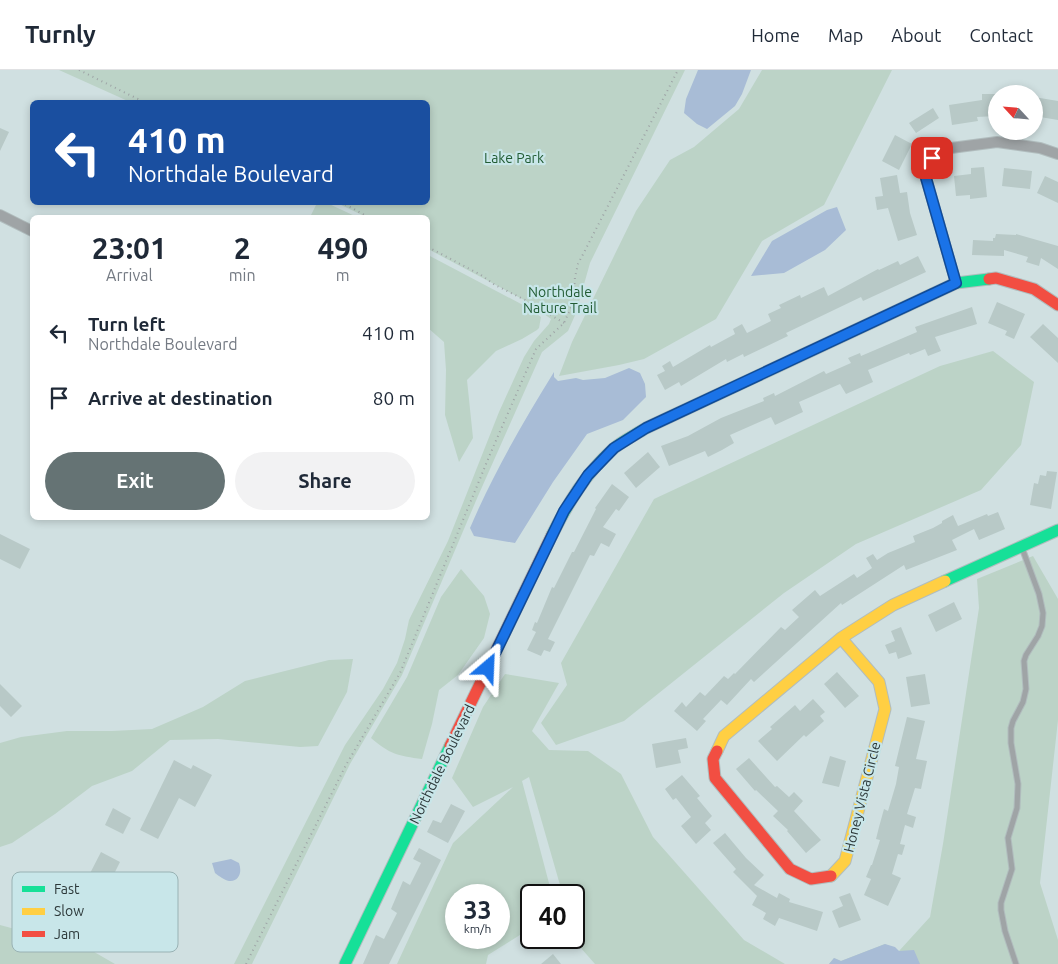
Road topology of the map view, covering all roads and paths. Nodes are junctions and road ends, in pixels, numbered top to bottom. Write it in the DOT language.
graph roads {
  1 [pos="79,70"];
  2 [pos="678,70"];
  3 [pos="140,100"];
  4 [pos="1058,154"];
  5 [pos="346,205"];
  6 [pos="0,215"];
  7 [pos="364,215"];
  8 [pos="30,229"];
  9 [pos="430,248"];
  10 [pos="956,283"];
  11 [pos="1058,306"];
  12 [pos="564,323"];
  13 [pos="1058,530"];
  14 [pos="1021,547"];
  15 [pos="841,638"];
  16 [pos="246,964"];
  17 [pos="345,964"];
  18 [pos="1016,964"];
  1 -- 3 [label="path"];
  2 -- 12 [label="path"];
  4 -- 10 [label="street"];
  5 -- 7 [label="path"];
  6 -- 8 [label="street"];
  9 -- 12 [label="path"];
  10 -- 11 [label="street, Northdale Boulevard"];
  10 -- 17 [label="street, Northdale Boulevard"];
  12 -- 16 [label="path"];
  13 -- 14 [label="street, Honey Vista Circle"];
  14 -- 15 [label="street, Honey Vista Circle"];
  14 -- 18 [label="lane"];
  15 -- 15 [label="street, Honey Vista Circle"];
}
